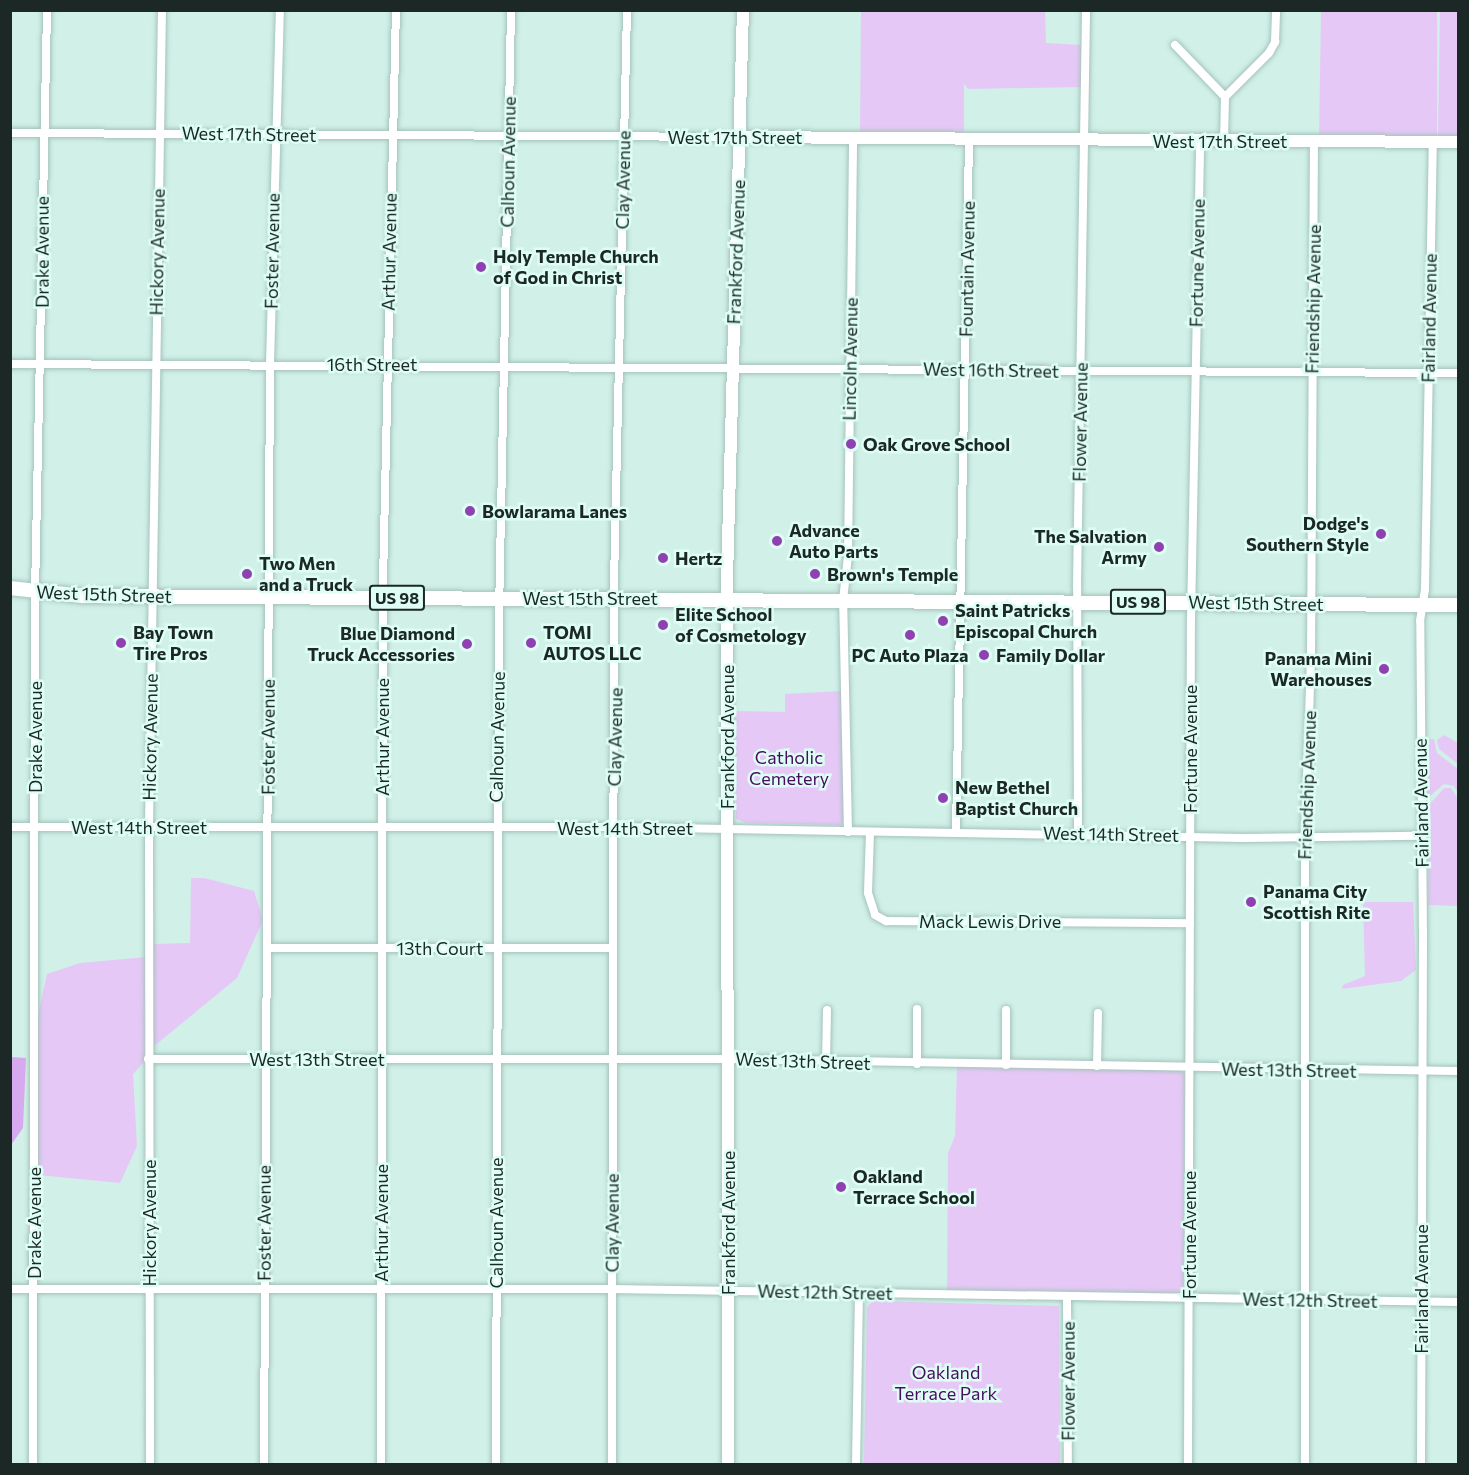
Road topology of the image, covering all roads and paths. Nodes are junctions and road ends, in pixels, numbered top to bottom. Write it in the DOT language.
graph roads {
  1 [pos="47,10"];
  2 [pos="162,10"];
  3 [pos="280,10"];
  4 [pos="396,10"];
  5 [pos="511,10"];
  6 [pos="627,10"];
  7 [pos="743,10"];
  8 [pos="1086,10"];
  9 [pos="1276,10"];
  10 [pos="1175,45"];
  11 [pos="1225,97"];
  12 [pos="10,133"];
  13 [pos="43,133"];
  14 [pos="159,133"];
  15 [pos="275,134"];
  16 [pos="392,136"];
  17 [pos="508,136"];
  18 [pos="624,137"];
  19 [pos="740,137"];
  20 [pos="853,138"];
  21 [pos="969,139"];
  22 [pos="1084,140"];
  23 [pos="1200,141"];
  24 [pos="1224,141"];
  25 [pos="1314,141"];
  26 [pos="1433,142"];
  27 [pos="1458,142"];
  28 [pos="40,363"];
  29 [pos="386,363"];
  30 [pos="10,364"];
  31 [pos="155,364"];
  32 [pos="270,364"];
  33 [pos="502,366"];
  34 [pos="618,367"];
  35 [pos="733,368"];
  36 [pos="850,368"];
  37 [pos="965,369"];
  38 [pos="1081,371"];
  39 [pos="1194,372"];
  40 [pos="1312,372"];
  41 [pos="1428,373"];
  42 [pos="1458,373"];
  43 [pos="10,588"];
  44 [pos="31,592"];
  45 [pos="10,594"];
  46 [pos="152,596"];
  47 [pos="268,597"];
  48 [pos="383,597"];
  49 [pos="499,598"];
  50 [pos="727,598"];
  51 [pos="615,599"];
  52 [pos="843,600"];
  53 [pos="960,601"];
  54 [pos="1078,602"];
  55 [pos="1192,603"];
  56 [pos="1310,604"];
  57 [pos="1422,605"];
  58 [pos="1458,605"];
  59 [pos="10,827"];
  60 [pos="35,827"];
  61 [pos="149,827"];
  62 [pos="267,827"];
  63 [pos="613,827"];
  64 [pos="381,828"];
  65 [pos="496,829"];
  66 [pos="727,829"];
  67 [pos="956,831"];
  68 [pos="848,832"];
  69 [pos="870,832"];
  70 [pos="1078,833"];
  71 [pos="1190,836"];
  72 [pos="1420,836"];
  73 [pos="1305,837"];
  74 [pos="1190,923"];
  75 [pos="267,948"];
  76 [pos="381,948"];
  77 [pos="496,948"];
  78 [pos="612,948"];
  79 [pos="827,1010"];
  80 [pos="917,1010"];
  81 [pos="1006,1010"];
  82 [pos="1098,1013"];
  83 [pos="148,1059"];
  84 [pos="266,1059"];
  85 [pos="381,1059"];
  86 [pos="496,1059"];
  87 [pos="613,1059"];
  88 [pos="728,1059"];
  89 [pos="826,1063"];
  90 [pos="917,1064"];
  91 [pos="1006,1065"];
  92 [pos="1097,1066"];
  93 [pos="1190,1068"];
  94 [pos="1305,1070"];
  95 [pos="1423,1071"];
  96 [pos="1458,1071"];
  97 [pos="381,1288"];
  98 [pos="496,1288"];
  99 [pos="10,1289"];
  100 [pos="34,1289"];
  101 [pos="149,1289"];
  102 [pos="264,1289"];
  103 [pos="611,1289"];
  104 [pos="728,1291"];
  105 [pos="859,1293"];
  106 [pos="1067,1297"];
  107 [pos="1189,1299"];
  108 [pos="1304,1300"];
  109 [pos="1420,1302"];
  110 [pos="1458,1302"];
  111 [pos="33,1464"];
  112 [pos="150,1464"];
  113 [pos="264,1464"];
  114 [pos="381,1464"];
  115 [pos="496,1464"];
  116 [pos="612,1464"];
  117 [pos="728,1464"];
  118 [pos="856,1464"];
  119 [pos="1068,1464"];
  120 [pos="1188,1464"];
  121 [pos="1305,1464"];
  122 [pos="1421,1464"];
  1 -- 13 [label="street, Drake Avenue"];
  2 -- 14 [label="street, Hickory Avenue"];
  3 -- 15 [label="street, Foster Avenue"];
  4 -- 16 [label="street, Arthur Avenue"];
  5 -- 17 [label="street, Calhoun Avenue"];
  6 -- 18 [label="street, Clay Avenue"];
  7 -- 19 [label="main road, Frankford Avenue"];
  8 -- 22 [label="street, Flower Avenue"];
  9 -- 11 [label="street"];
  10 -- 11 [label="street"];
  11 -- 24 [label="street"];
  12 -- 13 [label="street, West 17th Street"];
  13 -- 14 [label="street, West 17th Street"];
  13 -- 28 [label="street, Drake Avenue"];
  14 -- 15 [label="street, West 17th Street"];
  14 -- 31 [label="street, Hickory Avenue"];
  15 -- 16 [label="street, West 17th Street"];
  15 -- 32 [label="street, Foster Avenue"];
  16 -- 17 [label="street, West 17th Street"];
  16 -- 29 [label="street, Arthur Avenue"];
  17 -- 18 [label="street, West 17th Street"];
  17 -- 33 [label="street, Calhoun Avenue"];
  18 -- 19 [label="street, West 17th Street"];
  18 -- 34 [label="street, Clay Avenue"];
  19 -- 20 [label="main road, West 17th Street"];
  19 -- 35 [label="main road, Frankford Avenue"];
  20 -- 21 [label="main road, West 17th Street"];
  20 -- 36 [label="street, Lincoln Avenue"];
  21 -- 22 [label="main road, West 17th Street"];
  21 -- 37 [label="street, Fountain Avenue"];
  22 -- 23 [label="main road, West 17th Street"];
  22 -- 38 [label="street, Flower Avenue"];
  23 -- 24 [label="main road, West 17th Street"];
  23 -- 39 [label="street, Fortune Avenue"];
  24 -- 25 [label="main road, West 17th Street"];
  25 -- 26 [label="main road, West 17th Street"];
  25 -- 40 [label="street, Friendship Avenue"];
  26 -- 27 [label="main road, West 17th Street"];
  26 -- 41 [label="street, Fairland Avenue"];
  28 -- 30 [label="street, 16th Street"];
  28 -- 31 [label="street, 16th Street"];
  28 -- 44 [label="street, Drake Avenue"];
  29 -- 32 [label="street, 16th Street"];
  29 -- 33 [label="street, 16th Street"];
  29 -- 48 [label="street, Arthur Avenue"];
  31 -- 32 [label="street, 16th Street"];
  31 -- 46 [label="street, Hickory Avenue"];
  32 -- 47 [label="street, Foster Avenue"];
  33 -- 34 [label="street, 16th Street"];
  33 -- 49 [label="street, Calhoun Avenue"];
  34 -- 35 [label="street, 16th Street"];
  34 -- 51 [label="street, Clay Avenue"];
  35 -- 36 [label="street, West 16th Street"];
  35 -- 50 [label="main road, Frankford Avenue"];
  36 -- 37 [label="street, West 16th Street"];
  36 -- 52 [label="street, Lincoln Avenue"];
  37 -- 38 [label="street, West 16th Street"];
  37 -- 53 [label="street, Fountain Avenue"];
  38 -- 39 [label="street, West 16th Street"];
  38 -- 54 [label="street, Flower Avenue"];
  39 -- 40 [label="street, West 16th Street"];
  39 -- 55 [label="street, Fortune Avenue"];
  40 -- 41 [label="street, West 16th Street"];
  40 -- 56 [label="street, Friendship Avenue"];
  41 -- 42 [label="street"];
  41 -- 57 [label="street, Fairland Avenue"];
  43 -- 44 [label="highway, US 98"];
  44 -- 45 [label="street, West 15th Street"];
  44 -- 46 [label="highway, West 15th Street / US 98"];
  44 -- 60 [label="street, Drake Avenue"];
  46 -- 47 [label="highway, West 15th Street / US 98"];
  46 -- 61 [label="street, Hickory Avenue"];
  47 -- 48 [label="highway, West 15th Street / US 98"];
  47 -- 62 [label="street, Foster Avenue"];
  48 -- 49 [label="highway, West 15th Street / US 98"];
  48 -- 64 [label="street, Arthur Avenue"];
  49 -- 51 [label="highway, West 15th Street / US 98"];
  49 -- 65 [label="street, Calhoun Avenue"];
  50 -- 51 [label="highway, West 15th Street / US 98"];
  50 -- 52 [label="highway, West 15th Street / US 98"];
  50 -- 66 [label="main road, Frankford Avenue"];
  51 -- 63 [label="street, Clay Avenue"];
  52 -- 53 [label="highway, West 15th Street / US 98"];
  52 -- 68 [label="street, Lincoln Avenue"];
  53 -- 54 [label="highway, West 15th Street / US 98"];
  53 -- 67 [label="street, Fountain Avenue"];
  54 -- 55 [label="highway, West 15th Street / US 98"];
  54 -- 70 [label="street, Flower Avenue"];
  55 -- 56 [label="highway, West 15th Street / US 98"];
  55 -- 71 [label="street, Fortune Avenue"];
  56 -- 57 [label="highway, West 15th Street / US 98"];
  56 -- 73 [label="street, Friendship Avenue"];
  57 -- 58 [label="highway, West 15th Street / US 98"];
  57 -- 72 [label="street, Fairland Avenue"];
  59 -- 60 [label="street, West 14th Street"];
  60 -- 61 [label="street, West 14th Street"];
  60 -- 100 [label="street, Drake Avenue"];
  61 -- 62 [label="street, West 14th Street"];
  61 -- 83 [label="street, Hickory Avenue"];
  62 -- 64 [label="street, West 14th Street"];
  62 -- 75 [label="street, Foster Avenue"];
  63 -- 65 [label="street, West 14th Street"];
  63 -- 66 [label="street, West 14th Street"];
  63 -- 78 [label="street, Clay Avenue"];
  64 -- 65 [label="street, West 14th Street"];
  64 -- 76 [label="street, Arthur Avenue"];
  65 -- 77 [label="street, Calhoun Avenue"];
  66 -- 68 [label="street, West 14th Street"];
  66 -- 88 [label="main road, Frankford Avenue"];
  67 -- 69 [label="street, West 14th Street"];
  67 -- 70 [label="street, West 14th Street"];
  68 -- 69 [label="street, West 14th Street"];
  69 -- 74 [label="street, Mack Lewis Drive"];
  70 -- 71 [label="street, West 14th Street"];
  71 -- 73 [label="street, West 14th Street"];
  71 -- 74 [label="street, Fortune Avenue"];
  72 -- 73 [label="street, West 14th Street"];
  72 -- 95 [label="street, Fairland Avenue"];
  73 -- 94 [label="street, Friendship Avenue"];
  74 -- 93 [label="street, Fortune Avenue"];
  75 -- 76 [label="street, 13th Court"];
  75 -- 84 [label="street, Foster Avenue"];
  76 -- 77 [label="street, 13th Court"];
  76 -- 85 [label="street, Arthur Avenue"];
  77 -- 78 [label="street, 13th Court"];
  77 -- 86 [label="street, Calhoun Avenue"];
  78 -- 87 [label="street, Clay Avenue"];
  79 -- 89 [label="street"];
  80 -- 90 [label="street"];
  81 -- 91 [label="street"];
  82 -- 92 [label="street"];
  83 -- 84 [label="street, West 13th Street"];
  83 -- 101 [label="street, Hickory Avenue"];
  84 -- 85 [label="street, West 13th Street"];
  84 -- 102 [label="street, Foster Avenue"];
  85 -- 86 [label="street, West 13th Street"];
  85 -- 97 [label="street, Arthur Avenue"];
  86 -- 87 [label="street, West 13th Street"];
  86 -- 98 [label="street, Calhoun Avenue"];
  87 -- 88 [label="street, West 13th Street"];
  87 -- 103 [label="street, Clay Avenue"];
  88 -- 89 [label="street, West 13th Street"];
  88 -- 104 [label="main road, Frankford Avenue"];
  89 -- 90 [label="street, West 13th Street"];
  90 -- 91 [label="street, West 13th Street"];
  91 -- 92 [label="street, West 13th Street"];
  92 -- 93 [label="street, West 13th Street"];
  93 -- 94 [label="street, West 13th Street"];
  93 -- 107 [label="street, Fortune Avenue"];
  94 -- 95 [label="street, West 13th Street"];
  94 -- 108 [label="street, Friendship Avenue"];
  95 -- 96 [label="street, West 13th Street"];
  95 -- 109 [label="street, Fairland Avenue"];
  97 -- 98 [label="street, West 12th Street"];
  97 -- 102 [label="street, West 12th Street"];
  97 -- 114 [label="street, Arthur Avenue"];
  98 -- 103 [label="street, West 12th Street"];
  98 -- 115 [label="street, Calhoun Avenue"];
  99 -- 100 [label="street, West 12th Street"];
  100 -- 101 [label="street, West 12th Street"];
  100 -- 111 [label="street, Drake Avenue"];
  101 -- 102 [label="street, West 12th Street"];
  101 -- 112 [label="street, Hickory Avenue"];
  102 -- 113 [label="street, Foster Avenue"];
  103 -- 104 [label="street, West 12th Street"];
  103 -- 116 [label="street, Clay Avenue"];
  104 -- 105 [label="street, West 12th Street"];
  104 -- 117 [label="main road, Frankford Avenue"];
  105 -- 106 [label="street, West 12th Street"];
  105 -- 118 [label="street"];
  106 -- 107 [label="street, West 12th Street"];
  106 -- 119 [label="street, Flower Avenue"];
  107 -- 108 [label="street, West 12th Street"];
  107 -- 120 [label="street, Fortune Avenue"];
  108 -- 109 [label="street, West 12th Street"];
  108 -- 121 [label="street, Friendship Avenue"];
  109 -- 110 [label="street, West 12th Street"];
  109 -- 122 [label="street, Fairland Avenue"];
}
